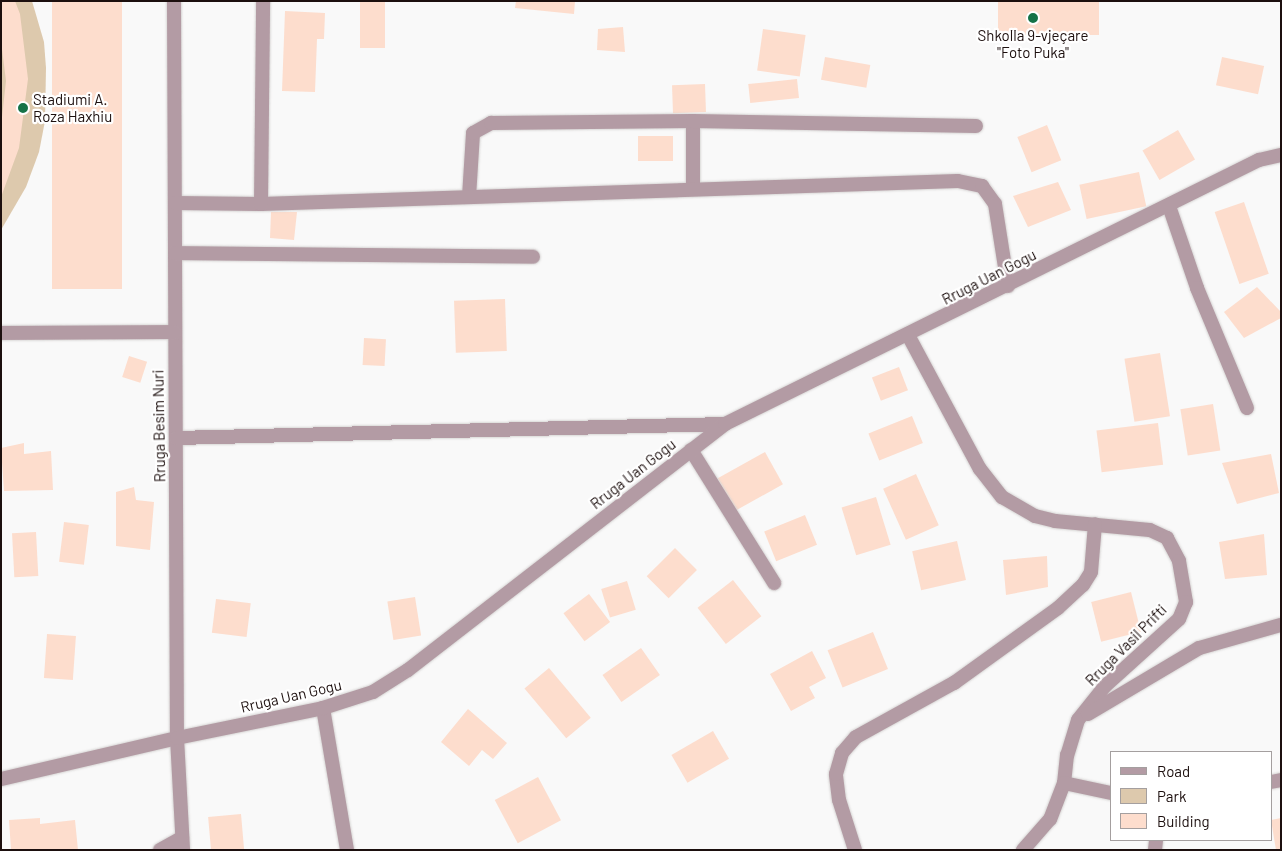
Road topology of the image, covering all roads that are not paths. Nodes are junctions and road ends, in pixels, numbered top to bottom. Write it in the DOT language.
graph roads {
  1 [pos="174,1"];
  2 [pos="263,1"];
  3 [pos="693,121"];
  4 [pos="976,126"];
  5 [pos="1281,155"];
  6 [pos="693,189"];
  7 [pos="469,197"];
  8 [pos="176,203"];
  9 [pos="261,204"];
  10 [pos="1169,206"];
  11 [pos="175,253"];
  12 [pos="532,257"];
  13 [pos="1008,286"];
  14 [pos="174,332"];
  15 [pos="1,333"];
  16 [pos="908,335"];
  17 [pos="1247,408"];
  18 [pos="725,424"];
  19 [pos="176,438"];
  20 [pos="691,450"];
  21 [pos="1095,524"];
  22 [pos="774,583"];
  23 [pos="1281,625"];
  24 [pos="323,708"];
  25 [pos="1078,720"];
  26 [pos="178,738"];
  27 [pos="1,779"];
  28 [pos="1064,783"];
  29 [pos="1110,793"];
  30 [pos="182,844"];
  31 [pos="160,850"];
  32 [pos="347,850"];
  33 [pos="855,850"];
  34 [pos="1023,850"];
  1 -- 8 [label="street, Rruga Besim Nuri"];
  2 -- 9 [label="street"];
  3 -- 4 [label="street"];
  3 -- 6 [label="street"];
  3 -- 7 [label="street"];
  5 -- 10 [label="street, Rruga Uan Gogu"];
  6 -- 7 [label="street"];
  6 -- 13 [label="street"];
  7 -- 9 [label="street"];
  8 -- 9 [label="street"];
  8 -- 11 [label="street, Rruga Besim Nuri"];
  10 -- 13 [label="street, Rruga Uan Gogu"];
  10 -- 17 [label="street"];
  11 -- 12 [label="street"];
  11 -- 14 [label="street, Rruga Besim Nuri"];
  13 -- 16 [label="street, Rruga Uan Gogu"];
  14 -- 15 [label="street"];
  14 -- 19 [label="street, Rruga Besim Nuri"];
  16 -- 18 [label="street, Rruga Uan Gogu"];
  16 -- 21 [label="street, Rruga Vasil Prifti"];
  18 -- 19 [label="street"];
  18 -- 20 [label="street, Rruga Uan Gogu"];
  19 -- 26 [label="street, Rruga Besim Nuri"];
  20 -- 22 [label="street"];
  20 -- 24 [label="street, Rruga Uan Gogu"];
  21 -- 25 [label="street, Rruga Vasil Prifti"];
  21 -- 33 [label="street"];
  23 -- 25 [label="street"];
  24 -- 26 [label="street, Rruga Uan Gogu"];
  24 -- 32 [label="street"];
  25 -- 28 [label="street, Rruga Vasil Prifti"];
  26 -- 27 [label="street, Rruga Uan Gogu"];
  26 -- 30 [label="street, Rruga Besim Nuri"];
  28 -- 29 [label="street"];
  28 -- 34 [label="street, Rruga Vasil Prifti"];
  30 -- 31 [label="street"];
}
